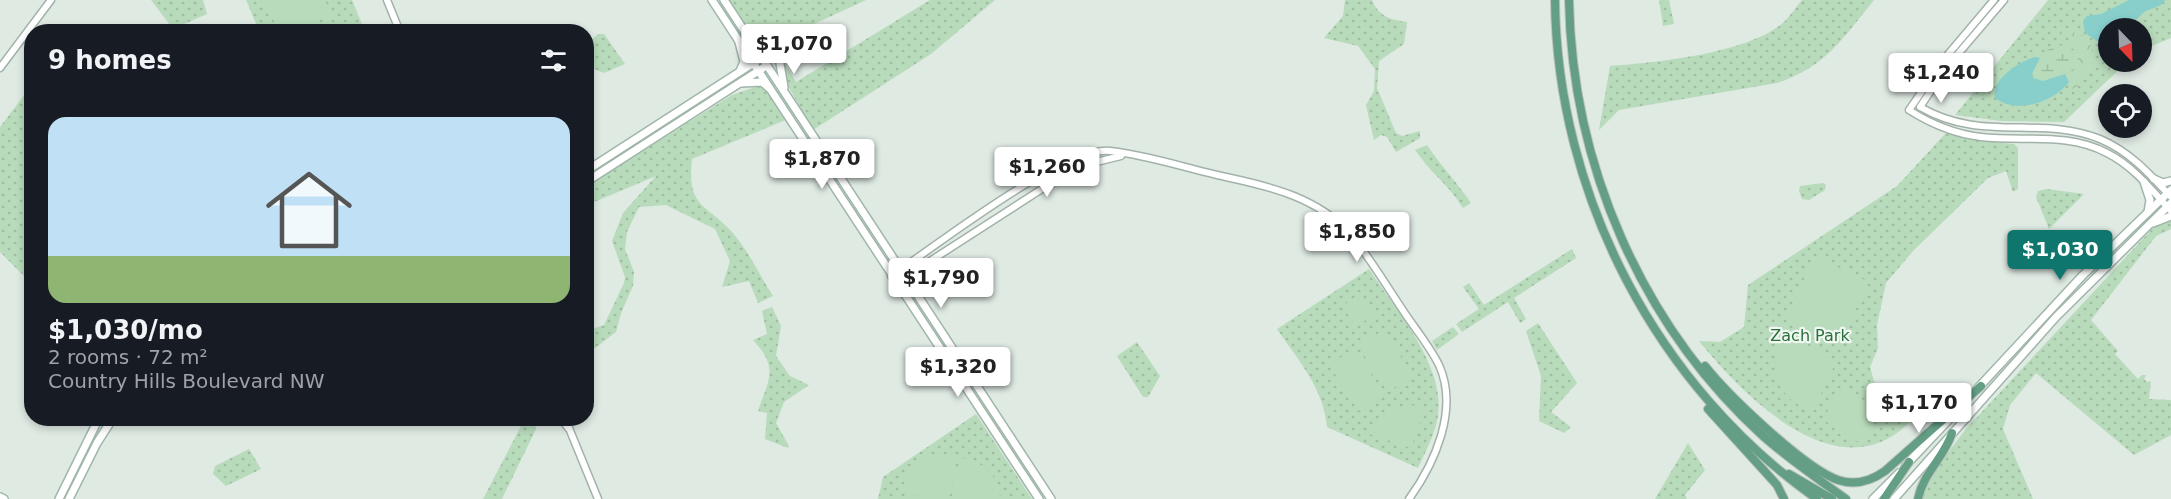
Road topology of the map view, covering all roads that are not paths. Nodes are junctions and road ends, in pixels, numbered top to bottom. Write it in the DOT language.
graph roads {
  1 [pos="51,0"];
  2 [pos="387,0"];
  3 [pos="712,0"];
  4 [pos="724,0"];
  5 [pos="1555,0"];
  6 [pos="1569,0"];
  7 [pos="1994,0"];
  8 [pos="2004,0"];
  9 [pos="33,24"];
  10 [pos="397,24"];
  11 [pos="24,36"];
  12 [pos="739,39"];
  13 [pos="762,58"];
  14 [pos="779,58"];
  15 [pos="754,62"];
  16 [pos="767,65"];
  17 [pos="0,68"];
  18 [pos="760,70"];
  19 [pos="740,71"];
  20 [pos="741,83"];
  21 [pos="773,91"];
  22 [pos="785,93"];
  23 [pos="1125,155"];
  24 [pos="594,166"];
  25 [pos="594,177"];
  26 [pos="2154,179"];
  27 [pos="2171,181"];
  28 [pos="2144,182"];
  29 [pos="2170,193"];
  30 [pos="2161,200"];
  31 [pos="2170,207"];
  32 [pos="2148,212"];
  33 [pos="2171,216"];
  34 [pos="2148,225"];
  35 [pos="918,269"];
  36 [pos="901,270"];
  37 [pos="891,276"];
  38 [pos="906,277"];
  39 [pos="896,283"];
  40 [pos="919,298"];
  41 [pos="1681,342"];
  42 [pos="1686,375"];
  43 [pos="1981,386"];
  44 [pos="95,426"];
  45 [pos="108,426"];
  46 [pos="569,428"];
  47 [pos="1952,433"];
  48 [pos="1764,459"];
  49 [pos="1910,462"];
  50 [pos="58,499"];
  51 [pos="69,499"];
  52 [pos="598,499"];
  53 [pos="1039,499"];
  54 [pos="1051,499"];
  55 [pos="1408,499"];
  56 [pos="1784,499"];
  57 [pos="1817,499"];
  58 [pos="1832,499"];
  59 [pos="1846,499"];
  60 [pos="1873,499"];
  61 [pos="1884,499"];
  62 [pos="1894,499"];
  63 [pos="1918,499"];
  1 -- 9 [label="street"];
  2 -- 10 [label="street"];
  3 -- 12 [label="main road"];
  4 -- 13 [label="main road"];
  5 -- 42 [label="main road"];
  6 -- 41 [label="main road"];
  7 -- 28 [label="street"];
  8 -- 26 [label="street"];
  11 -- 17 [label="street"];
  12 -- 15 [label="main road"];
  12 -- 19 [label="main road"];
  13 -- 15 [label="main road"];
  13 -- 16 [label="main road"];
  14 -- 22 [label="main road"];
  15 -- 18 [label="main road"];
  15 -- 19 [label="main road"];
  16 -- 18 [label="main road"];
  16 -- 22 [label="main road"];
  18 -- 20 [label="main road"];
  18 -- 21 [label="main road"];
  19 -- 24 [label="main road"];
  20 -- 21 [label="main road"];
  20 -- 25 [label="main road"];
  21 -- 37 [label="main road"];
  22 -- 36 [label="main road"];
  23 -- 35 [label="street"];
  23 -- 36 [label="street"];
  23 -- 55 [label="street"];
  26 -- 27 [label="main road"];
  26 -- 29 [label="street"];
  28 -- 30 [label="street"];
  28 -- 32 [label="main road"];
  29 -- 30 [label="main road"];
  30 -- 31 [label="street"];
  30 -- 32 [label="main road"];
  31 -- 34 [label="main road"];
  32 -- 43 [label="main road"];
  33 -- 34 [label="main road"];
  34 -- 47 [label="main road"];
  35 -- 38 [label="street"];
  35 -- 40 [label="main road"];
  36 -- 37 [label="street"];
  36 -- 38 [label="main road"];
  37 -- 39 [label="main road"];
  38 -- 39 [label="street"];
  38 -- 40 [label="main road"];
  39 -- 53 [label="main road"];
  40 -- 54 [label="main road"];
  41 -- 43 [label="main road"];
  41 -- 59 [label="main road"];
  42 -- 48 [label="main road"];
  42 -- 56 [label="main road"];
  43 -- 49 [label="main road"];
  44 -- 50 [label="main road"];
  45 -- 51 [label="main road"];
  46 -- 52 [label="street"];
  47 -- 62 [label="main road"];
  47 -- 63 [label="main road"];
  48 -- 57 [label="main road"];
  48 -- 58 [label="main road"];
  49 -- 60 [label="main road"];
  49 -- 61 [label="main road"];
}
